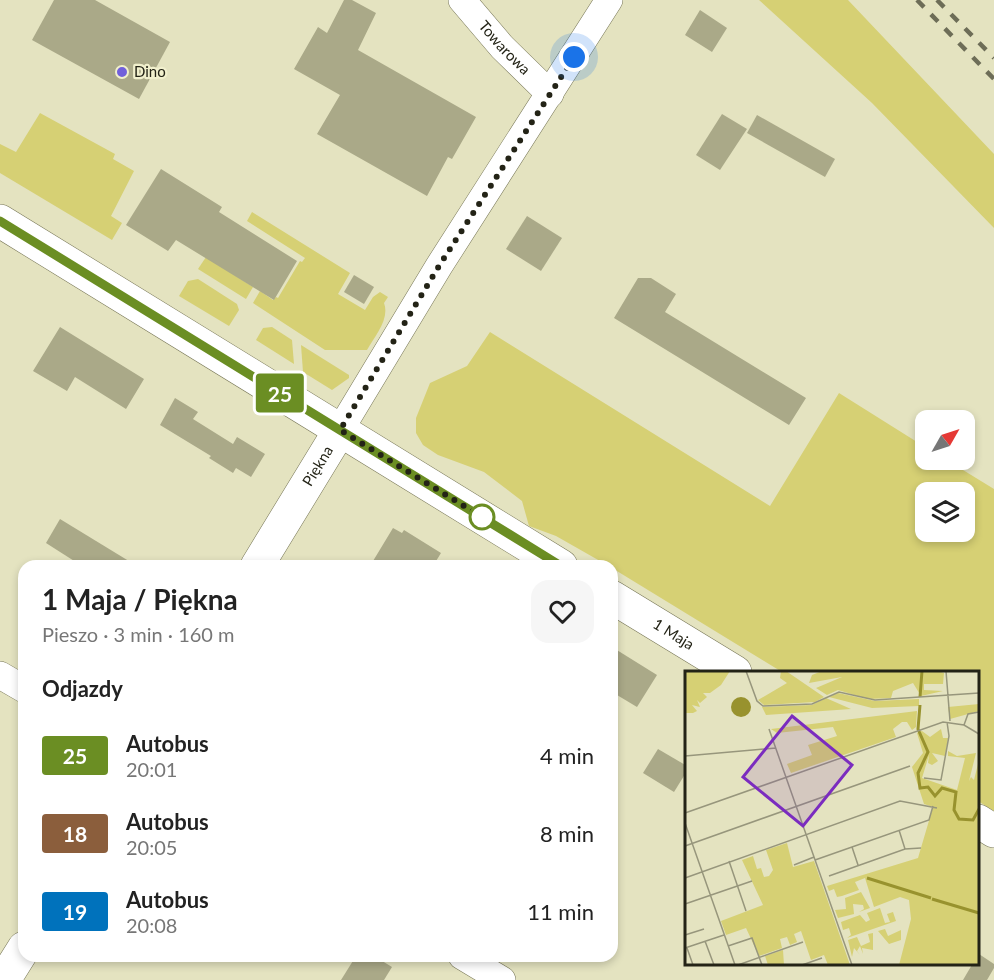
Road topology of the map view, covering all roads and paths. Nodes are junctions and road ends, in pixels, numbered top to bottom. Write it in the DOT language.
graph roads {
  1 [pos="462,0"];
  2 [pos="609,0"];
  3 [pos="550,94"];
  4 [pos="0,221"];
  5 [pos="340,430"];
  6 [pos="261,560"];
  7 [pos="551,560"];
  8 [pos="618,601"];
  9 [pos="733,671"];
  10 [pos="0,675"];
  11 [pos="18,686"];
  12 [pos="979,822"];
  13 [pos="994,831"];
  14 [pos="18,958"];
  15 [pos="472,962"];
  16 [pos="4,980"];
  17 [pos="502,980"];
  1 -- 3 [label="street, Towarowa"];
  2 -- 3 [label="street, Piękna"];
  3 -- 5 [label="street, Piękna"];
  4 -- 5 [label="street"];
  5 -- 6 [label="street, Piękna"];
  5 -- 7 [label="street"];
  8 -- 9 [label="street, 1 Maja"];
  10 -- 11 [label="street"];
  12 -- 13 [label="street"];
  14 -- 16 [label="street"];
  15 -- 17 [label="street"];
}
